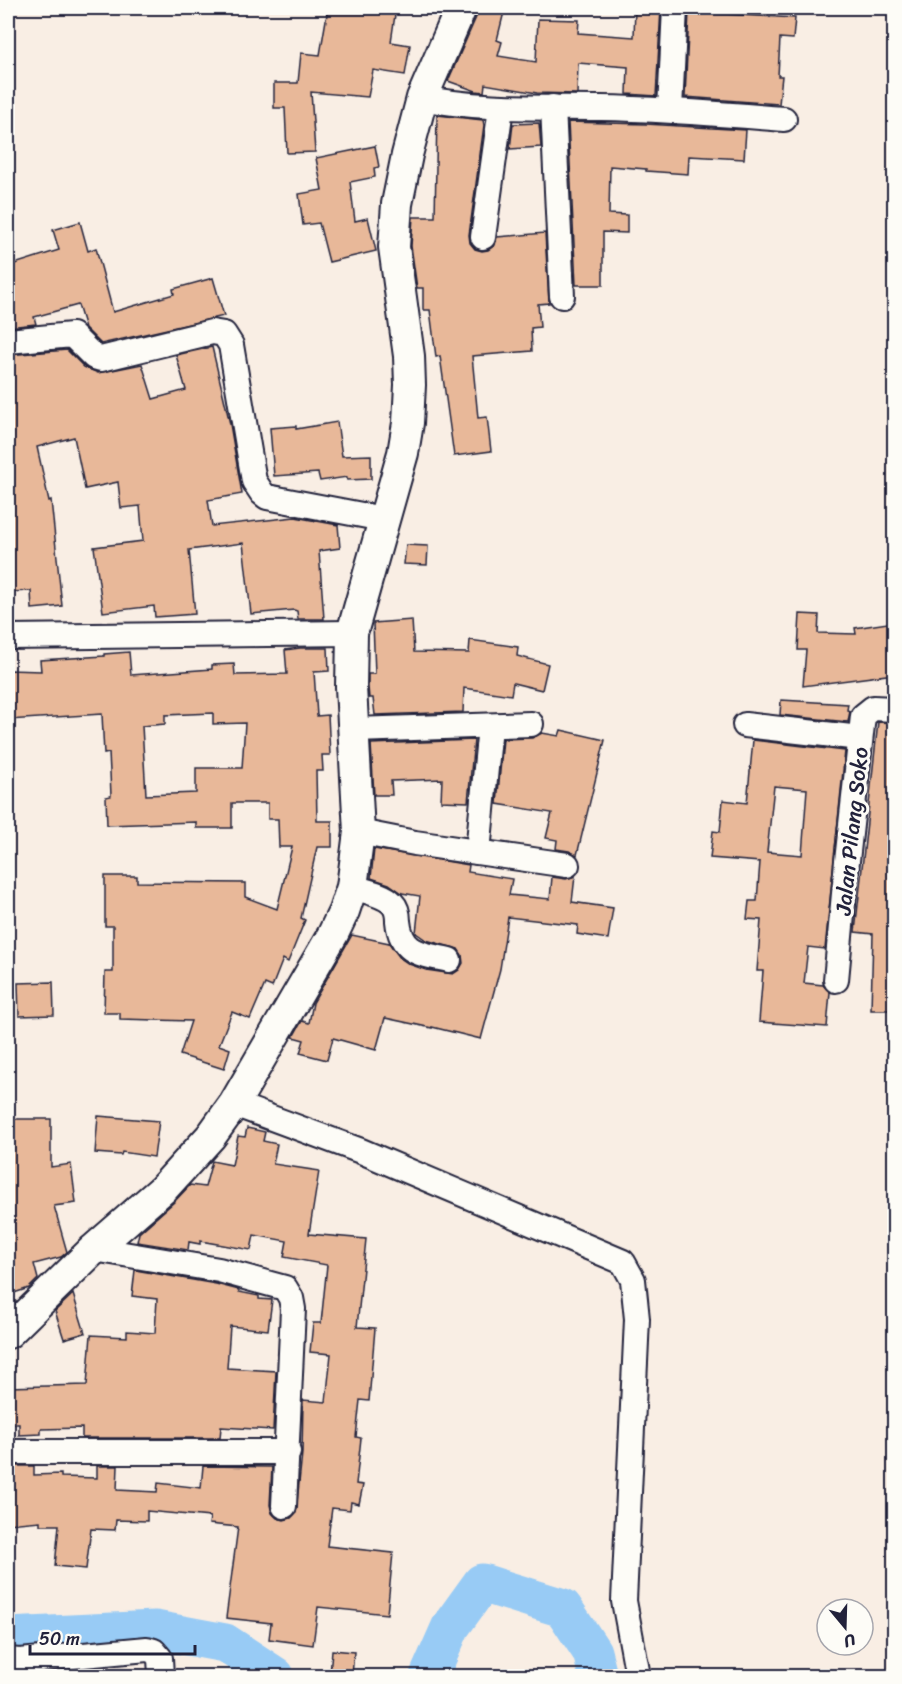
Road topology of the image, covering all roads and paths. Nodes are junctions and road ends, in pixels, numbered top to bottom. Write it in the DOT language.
graph roads {
  1 [pos="461,8"];
  2 [pos="675,8"];
  3 [pos="422,98"];
  4 [pos="553,107"];
  5 [pos="501,108"];
  6 [pos="670,109"];
  7 [pos="784,119"];
  8 [pos="483,237"];
  9 [pos="562,296"];
  10 [pos="8,341"];
  11 [pos="383,519"];
  12 [pos="352,633"];
  13 [pos="8,637"];
  14 [pos="894,709"];
  15 [pos="531,724"];
  16 [pos="745,725"];
  17 [pos="490,726"];
  18 [pos="355,730"];
  19 [pos="860,738"];
  20 [pos="360,832"];
  21 [pos="478,852"];
  22 [pos="567,865"];
  23 [pos="352,887"];
  24 [pos="449,960"];
  25 [pos="836,981"];
  26 [pos="234,1104"];
  27 [pos="94,1249"];
  28 [pos="8,1333"];
  29 [pos="8,1452"];
  30 [pos="288,1452"];
  31 [pos="284,1506"];
  32 [pos="16,1666"];
  33 [pos="161,1677"];
  34 [pos="638,1677"];
  1 -- 3 [label="street"];
  2 -- 6 [label="street"];
  3 -- 5 [label="street"];
  3 -- 11 [label="street"];
  4 -- 5 [label="street"];
  4 -- 6 [label="street"];
  4 -- 9 [label="street"];
  5 -- 8 [label="street"];
  6 -- 7 [label="street"];
  10 -- 11 [label="street"];
  11 -- 12 [label="street"];
  12 -- 13 [label="street"];
  12 -- 18 [label="street"];
  14 -- 19 [label="street, Jalan Pilang Soko"];
  15 -- 17 [label="street"];
  16 -- 19 [label="street"];
  17 -- 18 [label="street"];
  17 -- 21 [label="street"];
  18 -- 20 [label="street"];
  19 -- 25 [label="street, Jalan Pilang Soko"];
  20 -- 21 [label="street"];
  20 -- 23 [label="street"];
  21 -- 22 [label="street"];
  23 -- 24 [label="street"];
  23 -- 26 [label="street"];
  26 -- 27 [label="street"];
  26 -- 34 [label="street"];
  27 -- 28 [label="street"];
  27 -- 30 [label="street"];
  29 -- 30 [label="street"];
  30 -- 31 [label="street"];
  32 -- 33 [label="street"];
}
